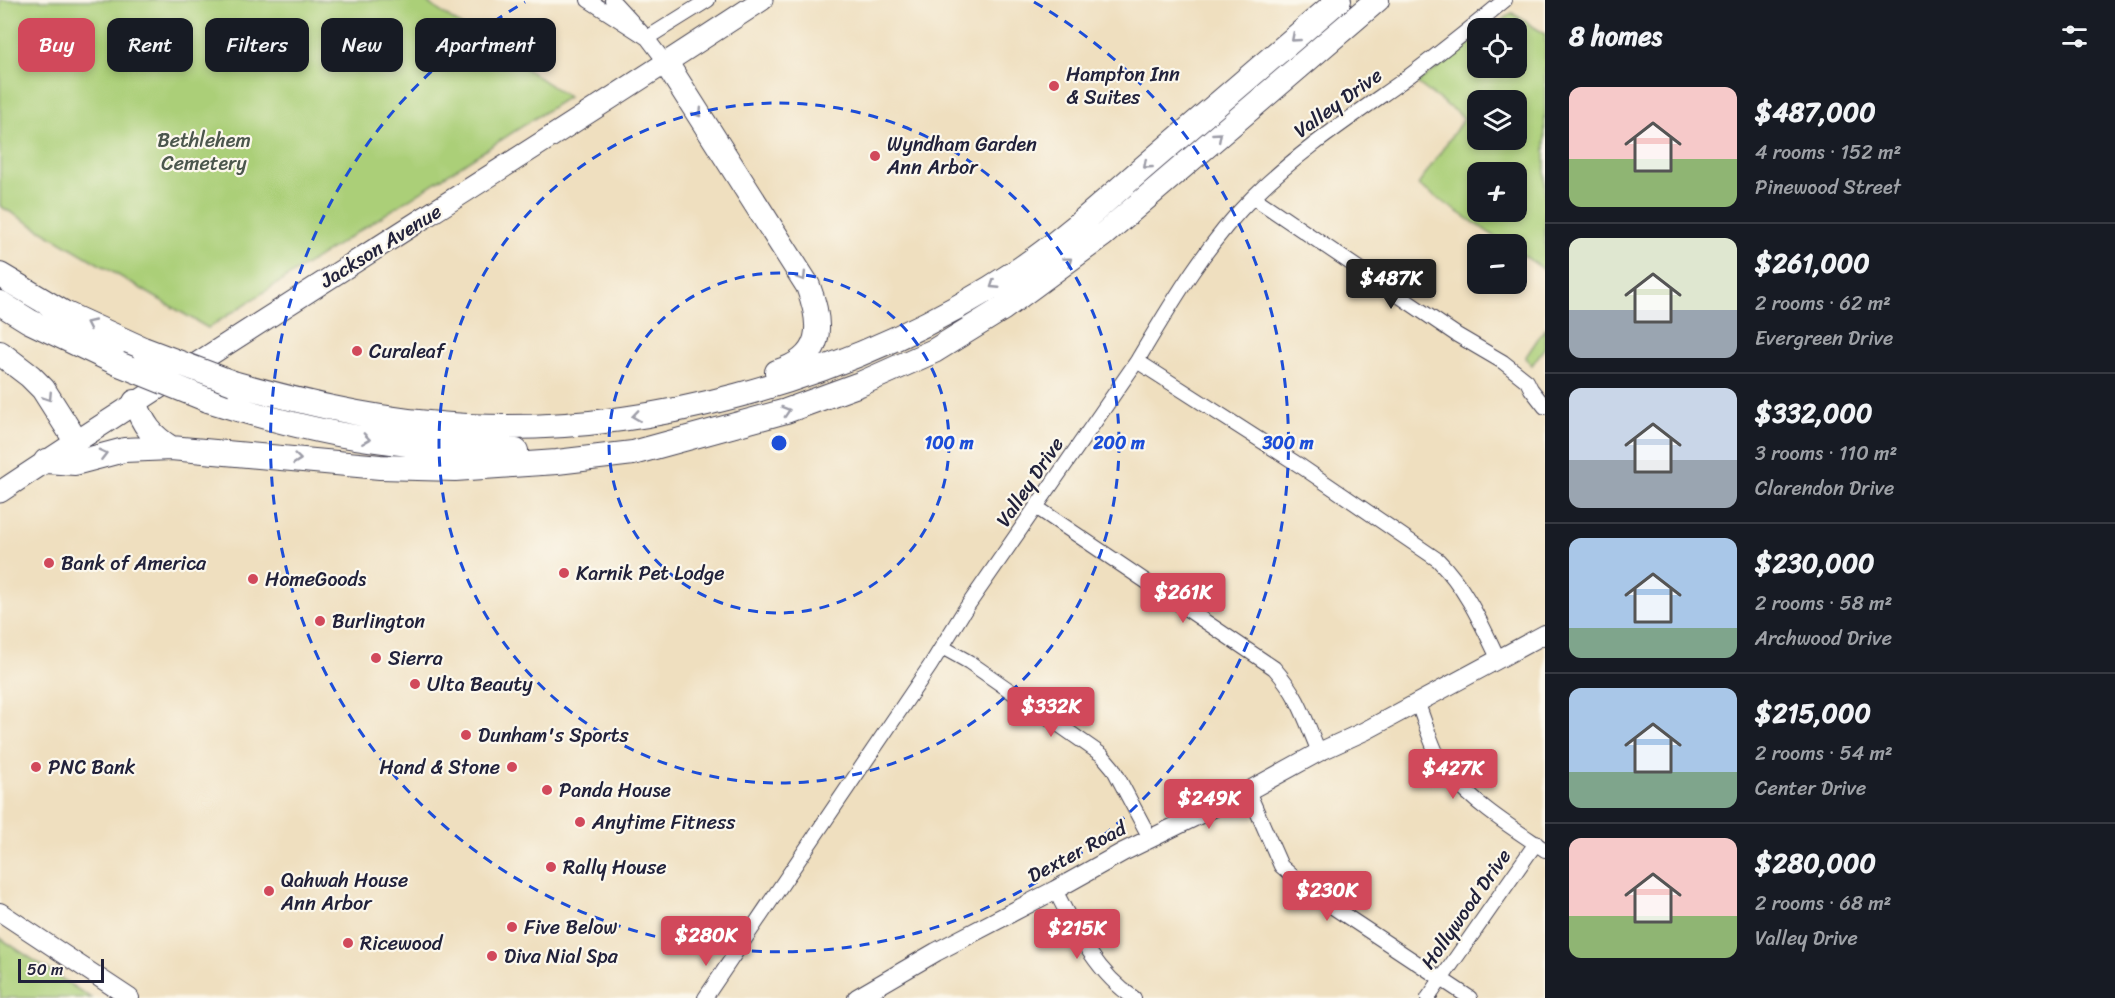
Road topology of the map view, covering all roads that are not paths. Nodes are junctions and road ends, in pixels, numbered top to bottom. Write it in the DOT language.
graph roads {
  1 [pos="588,0"];
  2 [pos="612,0"];
  3 [pos="708,0"];
  4 [pos="762,0"];
  5 [pos="1339,0"];
  6 [pos="1377,0"];
  7 [pos="1505,0"];
  8 [pos="647,38"];
  9 [pos="666,63"];
  10 [pos="1253,197"];
  11 [pos="0,274"];
  12 [pos="0,303"];
  13 [pos="0,353"];
  14 [pos="1137,361"];
  15 [pos="135,402"];
  16 [pos="1545,407"];
  17 [pos="667,412"];
  18 [pos="730,426"];
  19 [pos="76,441"];
  20 [pos="171,448"];
  21 [pos="46,461"];
  22 [pos="0,492"];
  23 [pos="1036,507"];
  24 [pos="1545,634"];
  25 [pos="942,647"];
  26 [pos="1499,660"];
  27 [pos="1418,704"];
  28 [pos="1318,752"];
  29 [pos="1248,790"];
  30 [pos="1150,838"];
  31 [pos="1540,847"];
  32 [pos="1055,890"];
  33 [pos="0,912"];
  34 [pos="1441,979"];
  35 [pos="867,996"];
  36 [pos="130,998"];
  37 [pos="705,998"];
  38 [pos="1134,998"];
  39 [pos="1428,998"];
  40 [pos="1470,998"];
  1 -- 8 [label="street"];
  2 -- 8 [label="street"];
  3 -- 8 [label="street"];
  4 -- 9 [label="main road, Jackson Avenue"];
  5 -- 17 [label="highway, one-way"];
  18 -- 6 [label="highway, one-way"];
  7 -- 10 [label="street, Valley Drive"];
  8 -- 9 [label="street"];
  9 -- 15 [label="main road, Jackson Avenue"];
  9 -- 17 [label="highway, one-way"];
  10 -- 14 [label="street, Valley Drive"];
  10 -- 16 [label="street"];
  17 -- 11 [label="highway, one-way, bridge"];
  12 -- 18 [label="highway, one-way, bridge"];
  13 -- 19 [label="highway, one-way"];
  14 -- 23 [label="street, Valley Drive"];
  14 -- 26 [label="street"];
  15 -- 19 [label="main road, Jackson Avenue"];
  15 -- 20 [label="highway"];
  20 -- 18 [label="highway, one-way"];
  19 -- 21 [label="main road, Jackson Avenue"];
  21 -- 20 [label="highway, one-way"];
  21 -- 22 [label="main road, Jackson Avenue"];
  23 -- 25 [label="street, Valley Drive"];
  23 -- 28 [label="street"];
  24 -- 26 [label="main road, Dexter Road"];
  25 -- 30 [label="street"];
  25 -- 37 [label="street, Valley Drive"];
  26 -- 27 [label="main road, Dexter Road"];
  27 -- 28 [label="main road, Dexter Road"];
  27 -- 31 [label="street"];
  28 -- 29 [label="main road, Dexter Road"];
  29 -- 30 [label="main road, Dexter Road"];
  29 -- 34 [label="street"];
  30 -- 32 [label="main road, Dexter Road"];
  31 -- 34 [label="street, Hollywood Drive"];
  32 -- 35 [label="main road, Dexter Road"];
  32 -- 38 [label="street"];
  33 -- 36 [label="main road"];
  34 -- 39 [label="street, Hollywood Drive"];
  34 -- 40 [label="street"];
}
